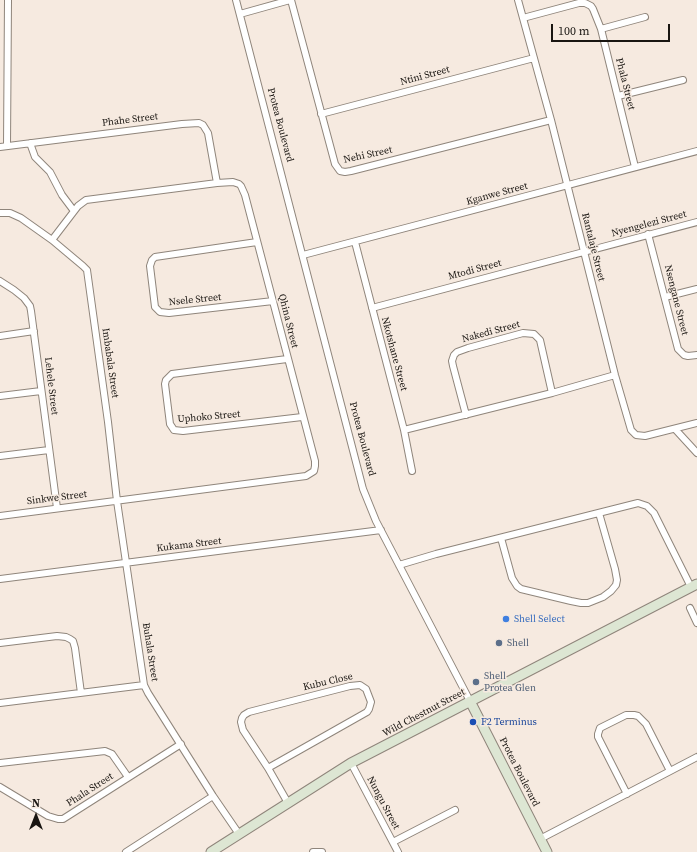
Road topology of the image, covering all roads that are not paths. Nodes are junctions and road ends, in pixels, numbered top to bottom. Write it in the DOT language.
graph roads {
  1 [pos="8,0"];
  2 [pos="236,0"];
  3 [pos="290,0"];
  4 [pos="518,0"];
  5 [pos="8,13"];
  6 [pos="0,14"];
  7 [pos="240,14"];
  8 [pos="645,17"];
  9 [pos="523,18"];
  10 [pos="601,29"];
  11 [pos="534,58"];
  12 [pos="683,80"];
  13 [pos="3,82"];
  14 [pos="618,96"];
  15 [pos="321,114"];
  16 [pos="550,120"];
  17 [pos="30,143"];
  18 [pos="7,146"];
  19 [pos="0,147"];
  20 [pos="697,151"];
  21 [pos="635,167"];
  22 [pos="217,183"];
  23 [pos="567,186"];
  24 [pos="74,211"];
  25 [pos="0,213"];
  26 [pos="697,222"];
  27 [pos="648,234"];
  28 [pos="52,240"];
  29 [pos="257,242"];
  30 [pos="355,242"];
  31 [pos="584,252"];
  32 [pos="302,255"];
  33 [pos="0,281"];
  34 [pos="697,289"];
  35 [pos="665,297"];
  36 [pos="273,301"];
  37 [pos="372,308"];
  38 [pos="34,331"];
  39 [pos="0,336"];
  40 [pos="697,355"];
  41 [pos="287,359"];
  42 [pos="615,375"];
  43 [pos="41,391"];
  44 [pos="552,393"];
  45 [pos="0,396"];
  46 [pos="466,415"];
  47 [pos="302,417"];
  48 [pos="697,424"];
  49 [pos="674,429"];
  50 [pos="404,430"];
  51 [pos="49,450"];
  52 [pos="697,453"];
  53 [pos="0,456"];
  54 [pos="412,471"];
  55 [pos="117,501"];
  56 [pos="57,508"];
  57 [pos="599,513"];
  58 [pos="0,516"];
  59 [pos="381,530"];
  60 [pos="500,538"];
  61 [pos="127,564"];
  62 [pos="399,565"];
  63 [pos="0,579"];
  64 [pos="694,586"];
  65 [pos="690,608"];
  66 [pos="697,623"];
  67 [pos="0,643"];
  68 [pos="144,685"];
  69 [pos="81,693"];
  70 [pos="470,701"];
  71 [pos="0,703"];
  72 [pos="181,744"];
  73 [pos="697,757"];
  74 [pos="351,763"];
  75 [pos="0,764"];
  76 [pos="268,768"];
  77 [pos="670,771"];
  78 [pos="128,777"];
  79 [pos="0,787"];
  80 [pos="627,794"];
  81 [pos="213,796"];
  82 [pos="288,803"];
  83 [pos="455,810"];
  84 [pos="239,834"];
  85 [pos="540,839"];
  86 [pos="393,842"];
  87 [pos="126,852"];
  88 [pos="211,852"];
  89 [pos="313,852"];
  90 [pos="322,852"];
  91 [pos="398,852"];
  92 [pos="547,852"];
  1 -- 5 [label="street"];
  2 -- 7 [label="street, Protea Boulevard"];
  3 -- 7 [label="street"];
  3 -- 15 [label="street, Nehi Street"];
  4 -- 9 [label="street, Rantalaje Street"];
  5 -- 6 [label="street"];
  5 -- 13 [label="street"];
  7 -- 32 [label="street, Protea Boulevard"];
  8 -- 10 [label="street"];
  9 -- 10 [label="street, Phala Street"];
  9 -- 11 [label="street, Rantalaje Street"];
  10 -- 14 [label="street, Phala Street"];
  11 -- 15 [label="street, Ntini Street"];
  11 -- 16 [label="street, Rantalaje Street"];
  12 -- 14 [label="street"];
  13 -- 18 [label="street"];
  14 -- 21 [label="street, Phala Street"];
  15 -- 16 [label="street, Nehi Street"];
  16 -- 23 [label="street, Rantalaje Street"];
  17 -- 18 [label="street, Phahe Street"];
  17 -- 22 [label="street, Phahe Street"];
  17 -- 24 [label="street"];
  18 -- 19 [label="street, Phahe Street"];
  20 -- 21 [label="street, Kganwe Street"];
  21 -- 23 [label="street, Kganwe Street"];
  22 -- 24 [label="street, Qhina Street"];
  22 -- 29 [label="street, Qhina Street"];
  23 -- 30 [label="street, Kganwe Street"];
  23 -- 31 [label="street, Rantalaje Street"];
  24 -- 28 [label="street, Qhina Street"];
  25 -- 28 [label="street, Imbabala Street"];
  26 -- 27 [label="street, Nyengelezi Street"];
  27 -- 31 [label="street, Nyengelezi Street"];
  27 -- 35 [label="street, Nsengane Street"];
  28 -- 55 [label="street, Imbabala Street"];
  29 -- 36 [label="street, Qhina Street"];
  29 -- 36 [label="street, Nsele Street"];
  30 -- 32 [label="street, Kganwe Street"];
  30 -- 37 [label="street, Nkotshane Street"];
  31 -- 37 [label="street, Mtodi Street"];
  31 -- 42 [label="street, Rantalaje Street"];
  32 -- 59 [label="street, Protea Boulevard"];
  33 -- 38 [label="street, Lehele Street"];
  34 -- 35 [label="street"];
  35 -- 40 [label="street, Nsengane Street"];
  36 -- 41 [label="street, Qhina Street"];
  37 -- 50 [label="street, Nkotshane Street"];
  38 -- 39 [label="street"];
  38 -- 43 [label="street, Lehele Street"];
  41 -- 47 [label="street, Qhina Street"];
  41 -- 47 [label="street, Uphoko Street"];
  42 -- 44 [label="street"];
  42 -- 49 [label="street, Rantalaje Street"];
  43 -- 45 [label="street"];
  43 -- 51 [label="street, Lehele Street"];
  44 -- 46 [label="street"];
  44 -- 46 [label="street, Nakedi Street"];
  46 -- 50 [label="street"];
  47 -- 55 [label="street, Qhina Street"];
  48 -- 49 [label="street, Rantalaje Street"];
  49 -- 52 [label="street"];
  50 -- 54 [label="street, Nkotshane Street"];
  51 -- 53 [label="street"];
  51 -- 56 [label="street, Lehele Street"];
  55 -- 56 [label="street, Sinkwe Street"];
  55 -- 61 [label="street, Imbabala Street"];
  56 -- 58 [label="street, Sinkwe Street"];
  57 -- 60 [label="street"];
  57 -- 60 [label="street"];
  57 -- 64 [label="street"];
  59 -- 61 [label="street, Kukama Street"];
  59 -- 62 [label="street, Protea Boulevard"];
  60 -- 62 [label="street"];
  61 -- 63 [label="street, Kukama Street"];
  61 -- 68 [label="street, Buhala Street"];
  62 -- 70 [label="street, Protea Boulevard"];
  64 -- 70 [label="street, Wild Chestnut Street"];
  65 -- 66 [label="street"];
  67 -- 69 [label="street"];
  68 -- 69 [label="street"];
  68 -- 72 [label="street, Buhala Street"];
  69 -- 71 [label="street"];
  70 -- 74 [label="street, Wild Chestnut Street"];
  70 -- 85 [label="street, Protea Boulevard"];
  72 -- 78 [label="street, Phala Street"];
  72 -- 81 [label="street, Buhala Street"];
  73 -- 77 [label="street"];
  74 -- 82 [label="street, Wild Chestnut Street"];
  74 -- 86 [label="street, Nungu Street"];
  75 -- 78 [label="street, Phala Street"];
  76 -- 76 [label="street, Kubu Close"];
  76 -- 82 [label="street, Kubu Close"];
  77 -- 80 [label="street"];
  77 -- 80 [label="street"];
  78 -- 79 [label="street, Phala Street"];
  80 -- 85 [label="street"];
  81 -- 84 [label="street, Buhala Street"];
  81 -- 87 [label="street"];
  82 -- 84 [label="street, Wild Chestnut Street"];
  83 -- 86 [label="street"];
  84 -- 88 [label="street, Wild Chestnut Street"];
  85 -- 92 [label="street, Protea Boulevard"];
  86 -- 91 [label="street, Nungu Street"];
  89 -- 90 [label="street"];
}
